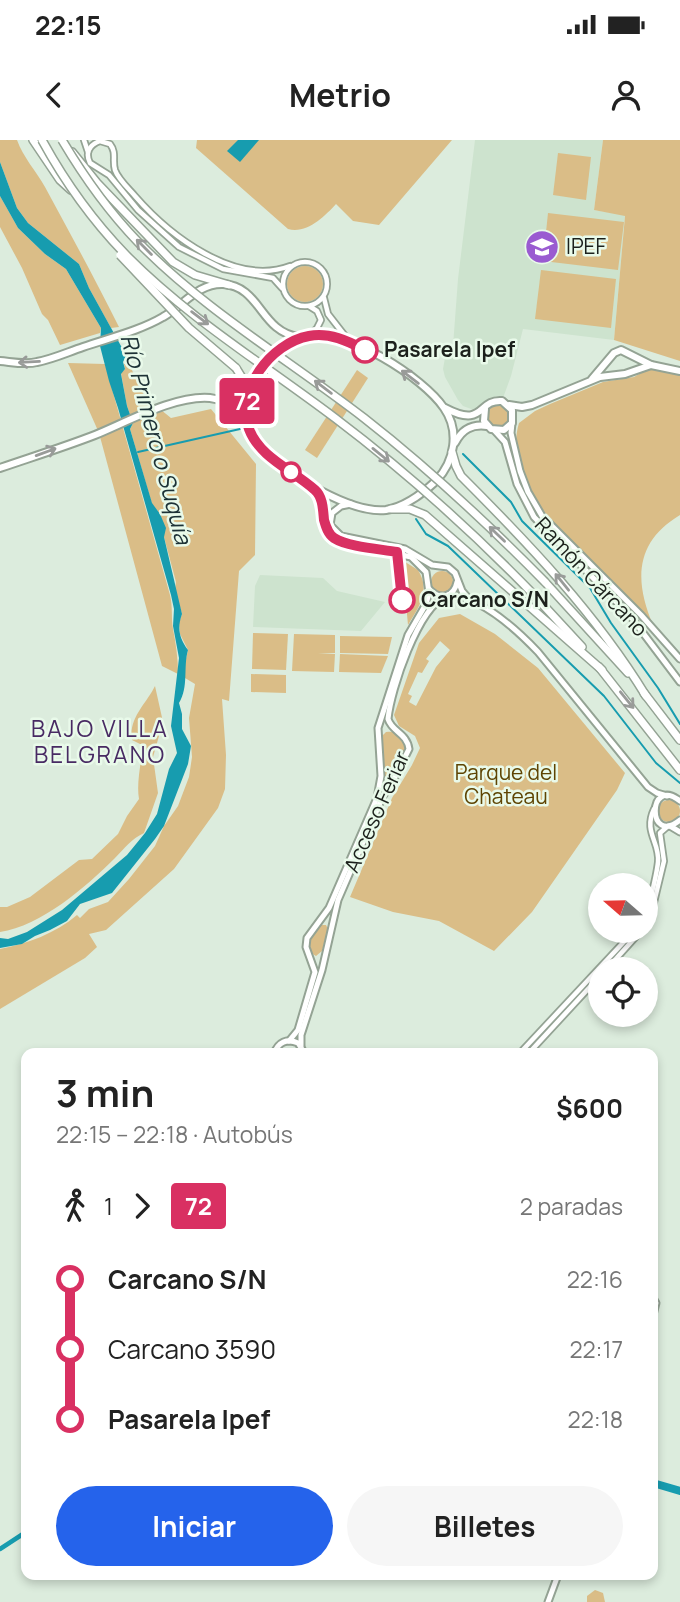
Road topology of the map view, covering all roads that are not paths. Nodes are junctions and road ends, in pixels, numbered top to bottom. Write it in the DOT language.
graph roads {
  1 [pos="33,140"];
  2 [pos="42,140"];
  3 [pos="62,140"];
  4 [pos="84,140"];
  5 [pos="99,140"];
  6 [pos="88,152"];
  7 [pos="114,160"];
  8 [pos="100,169"];
  9 [pos="77,195"];
  10 [pos="92,215"];
  11 [pos="290,266"];
  12 [pos="229,285"];
  13 [pos="282,288"];
  14 [pos="325,294"];
  15 [pos="308,306"];
  16 [pos="305,337"];
  17 [pos="352,344"];
  18 [pos="633,356"];
  19 [pos="611,359"];
  20 [pos="0,361"];
  21 [pos="651,365"];
  22 [pos="631,370"];
  23 [pos="680,371"];
  24 [pos="620,374"];
  25 [pos="591,380"];
  26 [pos="247,401"];
  27 [pos="509,405"];
  28 [pos="532,405"];
  29 [pos="444,408"];
  30 [pos="485,409"];
  31 [pos="512,421"];
  32 [pos="491,428"];
  33 [pos="249,429"];
  34 [pos="453,449"];
  35 [pos="0,468"];
  36 [pos="307,482"];
  37 [pos="353,504"];
  38 [pos="391,509"];
  39 [pos="439,567"];
  40 [pos="457,578"];
  41 [pos="428,583"];
  42 [pos="447,596"];
  43 [pos="476,604"];
  44 [pos="680,659"];
  45 [pos="602,670"];
  46 [pos="680,682"];
  47 [pos="646,696"];
  48 [pos="392,728"];
  49 [pos="378,735"];
  50 [pos="680,740"];
  51 [pos="680,770"];
  52 [pos="381,776"];
  53 [pos="393,781"];
  54 [pos="648,787"];
  55 [pos="667,796"];
  56 [pos="679,801"];
  57 [pos="655,807"];
  58 [pos="680,820"];
  59 [pos="669,826"];
  60 [pos="680,832"];
  61 [pos="656,873"];
  62 [pos="658,886"];
  63 [pos="319,922"];
  64 [pos="331,929"];
  65 [pos="623,943"];
  66 [pos="630,943"];
  67 [pos="326,957"];
  68 [pos="618,957"];
  69 [pos="311,959"];
  70 [pos="588,989"];
  71 [pos="289,1041"];
  72 [pos="302,1046"];
  73 [pos="278,1048"];
  74 [pos="525,1048"];
  75 [pos="534,1048"];
  76 [pos="556,1580"];
  77 [pos="548,1602"];
  1 -- 9 [label="highway, bridge"];
  2 -- 9 [label="highway, bridge"];
  3 -- 12 [label="highway, bridge"];
  47 -- 3 [label="highway, one-way, bridge"];
  4 -- 6 [label="street"];
  5 -- 6 [label="street"];
  5 -- 7 [label="street"];
  6 -- 8 [label="street"];
  7 -- 8 [label="street"];
  7 -- 11 [label="street"];
  8 -- 13 [label="street"];
  9 -- 10 [label="highway, bridge"];
  10 -- 26 [label="highway, bridge"];
  10 -- 45 [label="highway, one-way, bridge"];
  11 -- 13 [label="street"];
  11 -- 14 [label="street"];
  12 -- 16 [label="main road"];
  12 -- 20 [label="main road, one-way"];
  13 -- 15 [label="street"];
  14 -- 15 [label="street"];
  14 -- 17 [label="street"];
  15 -- 16 [label="street"];
  16 -- 17 [label="main road"];
  16 -- 26 [label="main road"];
  29 -- 17 [label="main road, one-way"];
  18 -- 19 [label="main road"];
  18 -- 21 [label="main road"];
  18 -- 22 [label="main road"];
  19 -- 24 [label="main road"];
  19 -- 25 [label="main road"];
  21 -- 22 [label="main road"];
  21 -- 23 [label="main road"];
  22 -- 24 [label="main road"];
  24 -- 25 [label="main road"];
  25 -- 28 [label="main road"];
  26 -- 33 [label="main road"];
  27 -- 28 [label="main road"];
  27 -- 30 [label="main road"];
  27 -- 31 [label="main road"];
  28 -- 31 [label="main road"];
  29 -- 30 [label="main road"];
  29 -- 34 [label="main road"];
  30 -- 32 [label="main road"];
  31 -- 32 [label="main road"];
  31 -- 44 [label="main road, Ramón Cárcano"];
  32 -- 34 [label="main road"];
  32 -- 46 [label="main road, Ramón Cárcano"];
  35 -- 33 [label="main road, one-way"];
  33 -- 36 [label="main road"];
  34 -- 38 [label="main road"];
  47 -- 34 [label="highway, one-way"];
  36 -- 37 [label="main road"];
  36 -- 41 [label="main road"];
  37 -- 38 [label="main road"];
  37 -- 39 [label="main road"];
  38 -- 45 [label="highway"];
  39 -- 40 [label="main road"];
  39 -- 41 [label="main road"];
  40 -- 42 [label="main road"];
  40 -- 43 [label="main road"];
  41 -- 42 [label="main road"];
  41 -- 49 [label="main road, Acceso Feriar"];
  42 -- 43 [label="main road"];
  42 -- 48 [label="main road, Acceso Feriar"];
  43 -- 54 [label="main road"];
  45 -- 51 [label="highway, one-way"];
  47 -- 50 [label="highway"];
  48 -- 49 [label="main road"];
  48 -- 53 [label="main road, Acceso Feriar"];
  49 -- 52 [label="main road, Acceso Feriar"];
  52 -- 53 [label="main road"];
  52 -- 63 [label="main road, Acceso Feriar"];
  53 -- 64 [label="main road, Acceso Feriar"];
  54 -- 55 [label="main road"];
  54 -- 57 [label="main road"];
  55 -- 56 [label="main road"];
  55 -- 57 [label="main road"];
  57 -- 59 [label="main road"];
  57 -- 61 [label="street"];
  58 -- 59 [label="main road"];
  59 -- 60 [label="main road"];
  59 -- 62 [label="street"];
  63 -- 64 [label="main road"];
  63 -- 69 [label="main road, Acceso Feriar"];
  64 -- 67 [label="main road, Acceso Feriar"];
  65 -- 74 [label="street"];
  66 -- 68 [label="street"];
  67 -- 69 [label="main road"];
  67 -- 72 [label="main road, Acceso Feriar"];
  69 -- 71 [label="main road, Acceso Feriar"];
  70 -- 75 [label="street"];
  71 -- 72 [label="main road"];
  71 -- 73 [label="main road"];
  76 -- 77 [label="main road"];
}
